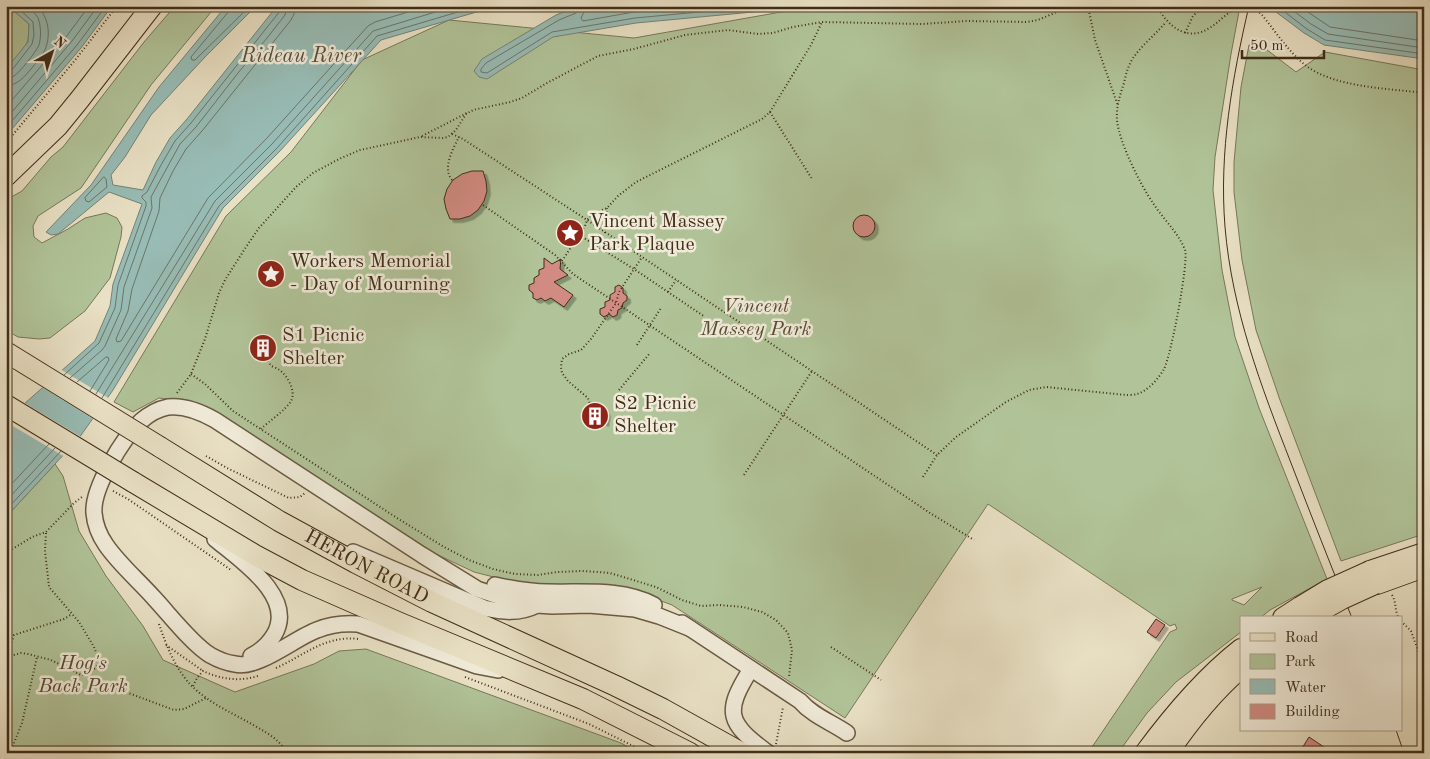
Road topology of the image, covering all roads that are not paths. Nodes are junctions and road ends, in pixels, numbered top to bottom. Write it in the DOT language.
graph roads {
  1 [pos="152,6"];
  2 [pos="6,176"];
  3 [pos="6,352"];
  4 [pos="6,405"];
  5 [pos="187,514"];
  6 [pos="279,521"];
  7 [pos="1424,553"];
  8 [pos="433,562"];
  9 [pos="1424,567"];
  10 [pos="1376,579"];
  11 [pos="573,592"];
  12 [pos="537,605"];
  13 [pos="1304,612"];
  14 [pos="1290,616"];
  15 [pos="689,628"];
  16 [pos="1240,650"];
  17 [pos="225,661"];
  18 [pos="751,669"];
  19 [pos="1240,669"];
  20 [pos="521,675"];
  21 [pos="847,733"];
  22 [pos="772,751"];
  23 [pos="690,753"];
  24 [pos="742,753"];
  25 [pos="1146,753"];
  26 [pos="1168,753"];
  1 -- 2 [label="main road"];
  3 -- 6 [label="main road, HERON ROAD, bridge"];
  4 -- 5 [label="main road, HERON ROAD, bridge"];
  5 -- 17 [label="lane"];
  5 -- 20 [label="main road, HERON ROAD"];
  6 -- 12 [label="lane"];
  6 -- 24 [label="main road, HERON ROAD"];
  7 -- 10 [label="main road"];
  8 -- 11 [label="lane"];
  8 -- 12 [label="lane"];
  8 -- 17 [label="lane"];
  9 -- 10 [label="main road"];
  10 -- 13 [label="main road, bridge"];
  11 -- 12 [label="lane"];
  11 -- 15 [label="lane"];
  12 -- 15 [label="lane"];
  13 -- 14 [label="main road"];
  15 -- 18 [label="lane"];
  16 -- 25 [label="main road"];
  17 -- 20 [label="lane"];
  18 -- 21 [label="lane"];
  18 -- 22 [label="lane"];
  19 -- 26 [label="main road"];
  20 -- 23 [label="main road, HERON ROAD"];
}
